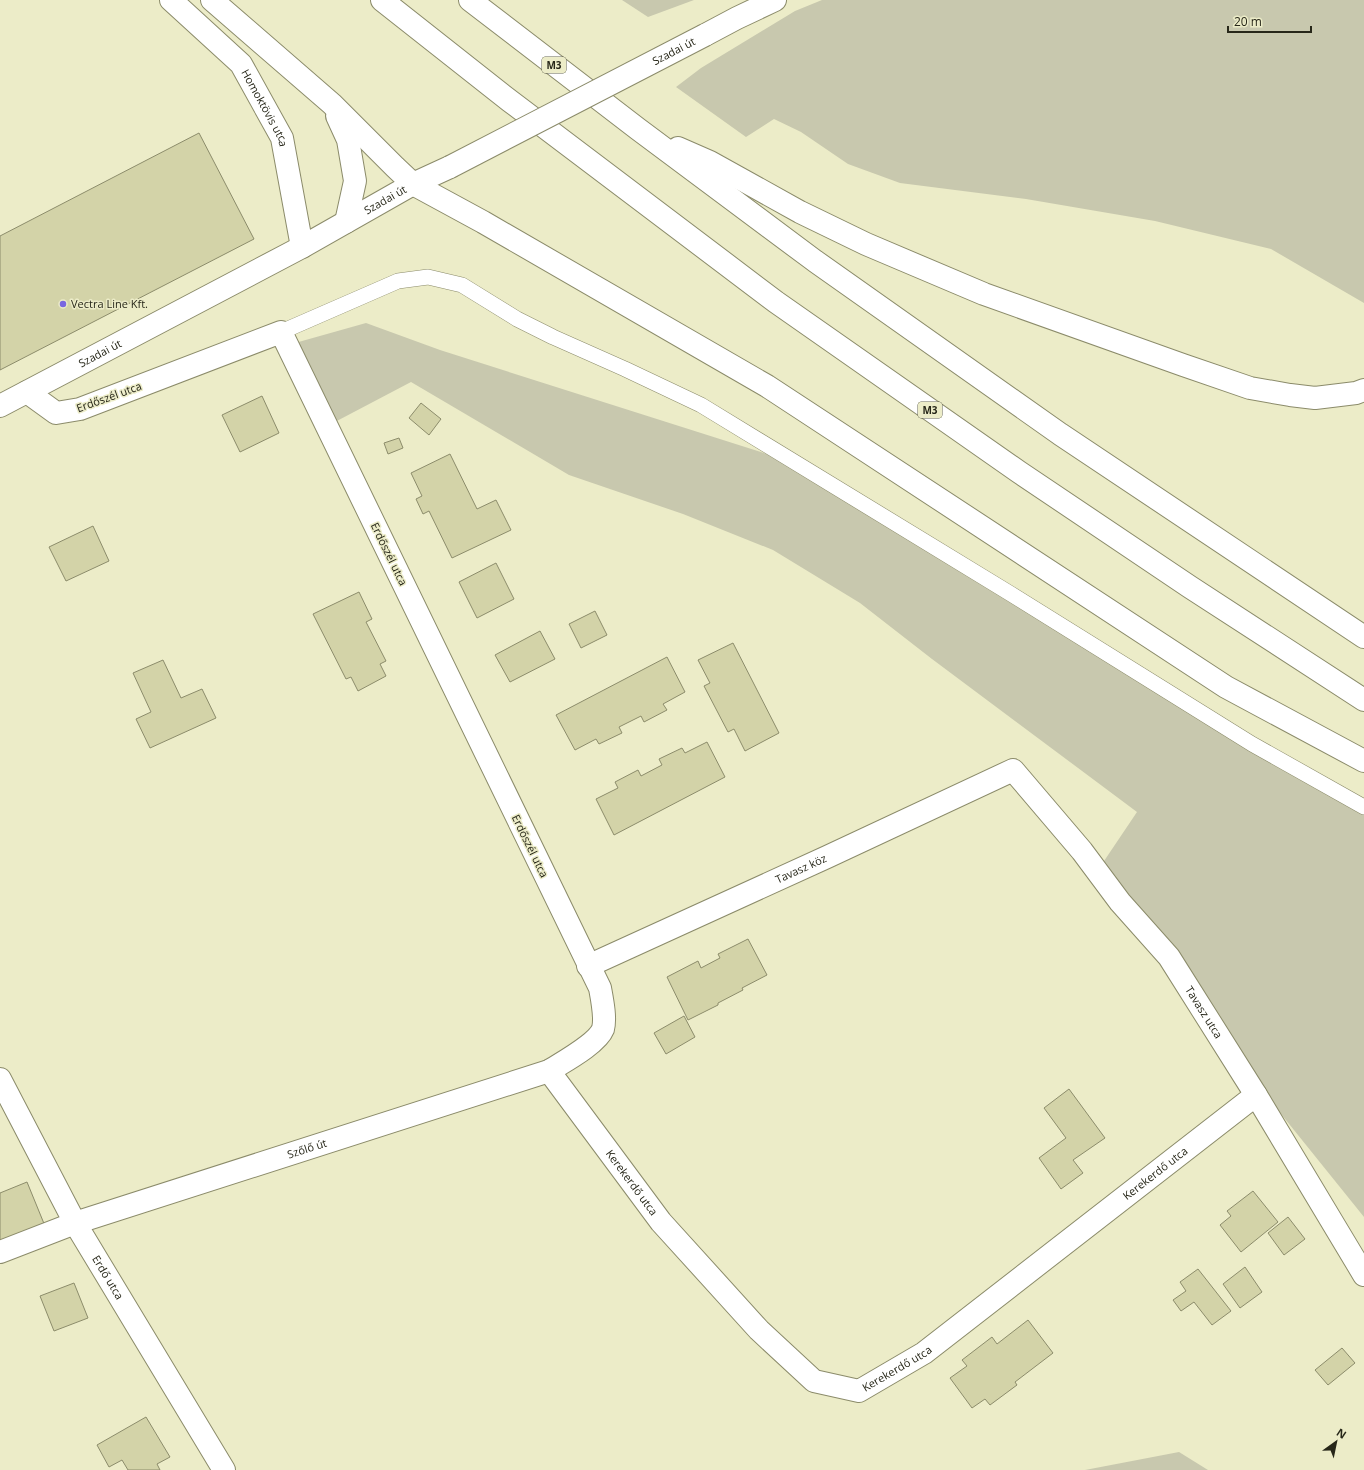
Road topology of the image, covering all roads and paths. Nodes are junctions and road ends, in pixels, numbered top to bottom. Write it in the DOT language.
graph roads {
  1 [pos="171,0"];
  2 [pos="212,0"];
  3 [pos="382,0"];
  4 [pos="470,0"];
  5 [pos="774,0"];
  6 [pos="332,104"];
  7 [pos="638,129"];
  8 [pos="413,184"];
  9 [pos="346,222"];
  10 [pos="302,247"];
  11 [pos="281,332"];
  12 [pos="1364,390"];
  13 [pos="27,392"];
  14 [pos="0,406"];
  15 [pos="1364,637"];
  16 [pos="1364,700"];
  17 [pos="1364,761"];
  18 [pos="1013,770"];
  19 [pos="1364,807"];
  20 [pos="588,966"];
  21 [pos="602,1029"];
  22 [pos="549,1071"];
  23 [pos="0,1079"];
  24 [pos="1256,1095"];
  25 [pos="75,1223"];
  26 [pos="0,1252"];
  27 [pos="1364,1275"];
  28 [pos="224,1470"];
  1 -- 10 [label="main road, Homoktövis utca"];
  2 -- 6 [label="main road"];
  3 -- 16 [label="main road, M3"];
  4 -- 7 [label="main road, M3"];
  5 -- 8 [label="main road, Szadai út, bridge"];
  6 -- 8 [label="main road"];
  6 -- 9 [label="main road"];
  7 -- 12 [label="main road"];
  7 -- 15 [label="main road, M3"];
  8 -- 9 [label="main road, Szadai út"];
  8 -- 17 [label="main road"];
  9 -- 10 [label="main road, Szadai út"];
  10 -- 13 [label="main road, Szadai út"];
  11 -- 13 [label="main road, Erdőszél utca"];
  11 -- 19 [label="lane"];
  11 -- 20 [label="main road, Erdőszél utca"];
  13 -- 14 [label="main road, Szadai út"];
  18 -- 20 [label="main road, Tavasz köz"];
  18 -- 24 [label="main road, Tavasz utca"];
  20 -- 21 [label="main road, Erdőszél utca"];
  21 -- 22 [label="main road, Szőlő út"];
  22 -- 24 [label="main road, Kerekerdő utca"];
  22 -- 25 [label="main road, Szőlő út"];
  23 -- 25 [label="main road, Erdő utca"];
  24 -- 27 [label="main road, Tavasz utca"];
  25 -- 26 [label="main road, Szőlő út"];
  25 -- 28 [label="main road, Erdő utca"];
}
